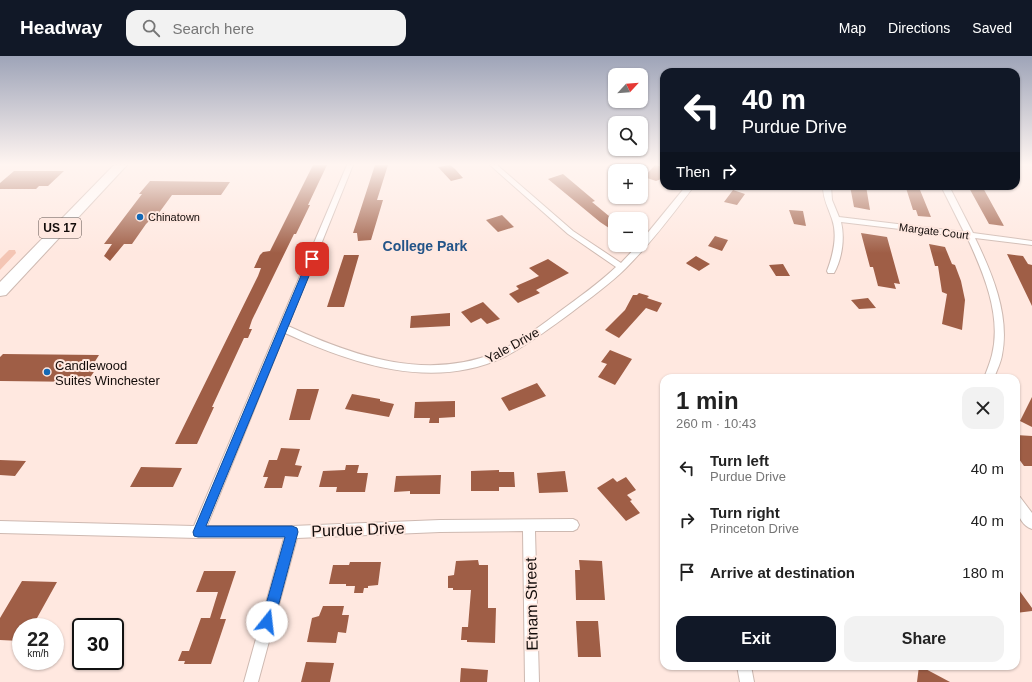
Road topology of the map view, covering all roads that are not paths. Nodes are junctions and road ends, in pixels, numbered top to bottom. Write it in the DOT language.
graph roads {
  1 [pos="93,194"];
  2 [pos="338,194"];
  3 [pos="526,194"];
  4 [pos="684,194"];
  5 [pos="827,194"];
  6 [pos="949,194"];
  7 [pos="836,218"];
  8 [pos="969,235"];
  9 [pos="1032,243"];
  10 [pos="622,267"];
  11 [pos="831,271"];
  12 [pos="0,291"];
  13 [pos="284,328"];
  14 [pos="991,374"];
  15 [pos="1020,506"];
  16 [pos="1032,522"];
  17 [pos="573,525"];
  18 [pos="529,526"];
  19 [pos="0,527"];
  20 [pos="198,532"];
  21 [pos="292,532"];
  22 [pos="745,670"];
  23 [pos="251,682"];
  24 [pos="532,682"];
  25 [pos="747,682"];
  1 -- 12 [label="highway, US 17"];
  2 -- 13 [label="street"];
  3 -- 10 [label="street"];
  4 -- 10 [label="street, Yale Drive"];
  5 -- 7 [label="street"];
  6 -- 8 [label="street"];
  7 -- 8 [label="street, Margate Court"];
  7 -- 11 [label="street"];
  8 -- 9 [label="street, Margate Court"];
  8 -- 14 [label="street"];
  10 -- 13 [label="street, Yale Drive"];
  13 -- 20 [label="street"];
  15 -- 16 [label="street"];
  17 -- 18 [label="street, Purdue Drive"];
  18 -- 21 [label="street, Purdue Drive"];
  18 -- 24 [label="street, Etnam Street"];
  19 -- 20 [label="street, Purdue Drive"];
  20 -- 21 [label="street, Purdue Drive"];
  21 -- 23 [label="street"];
  22 -- 25 [label="street"];
}
